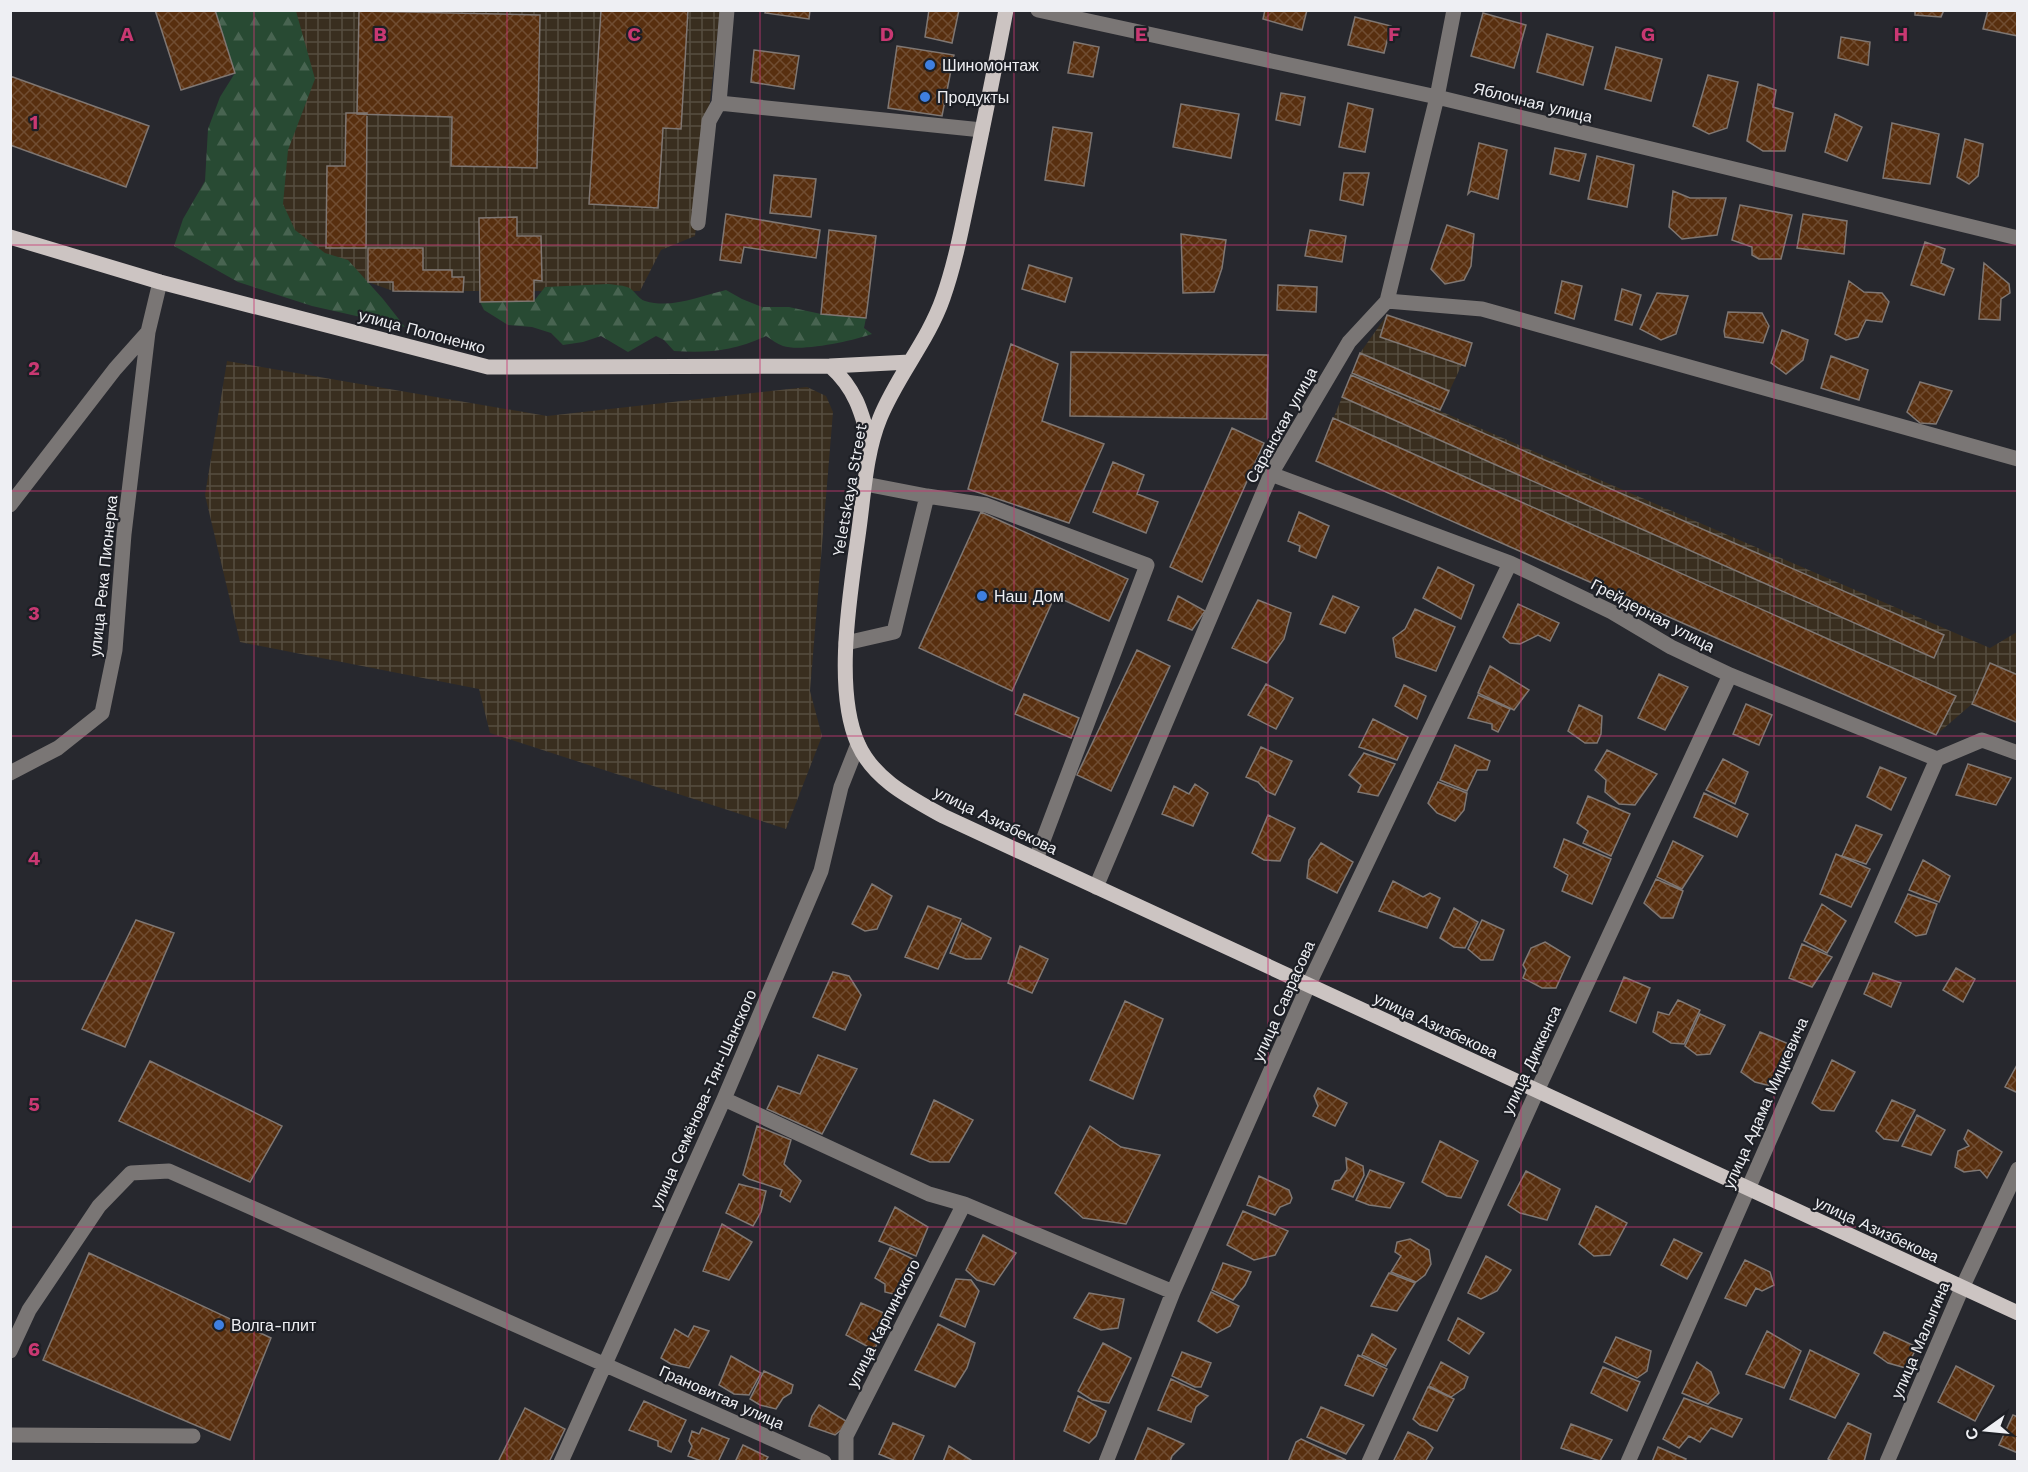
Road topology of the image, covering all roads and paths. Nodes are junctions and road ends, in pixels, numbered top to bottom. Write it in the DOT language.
graph roads {
  1 [pos="727,10"];
  2 [pos="1006,10"];
  3 [pos="1038,10"];
  4 [pos="1454,10"];
  5 [pos="1437,97"];
  6 [pos="719,103"];
  7 [pos="982,130"];
  8 [pos="698,223"];
  9 [pos="10,237"];
  10 [pos="2018,238"];
  11 [pos="160,282"];
  12 [pos="1387,301"];
  13 [pos="148,332"];
  14 [pos="910,362"];
  15 [pos="830,366"];
  16 [pos="872,447"];
  17 [pos="2018,459"];
  18 [pos="1271,474"];
  19 [pos="865,484"];
  20 [pos="927,496"];
  21 [pos="10,505"];
  22 [pos="1510,563"];
  23 [pos="846,643"];
  24 [pos="1730,675"];
  25 [pos="858,744"];
  26 [pos="2018,753"];
  27 [pos="1937,759"];
  28 [pos="10,772"];
  29 [pos="1036,860"];
  30 [pos="1096,887"];
  31 [pos="1308,986"];
  32 [pos="1537,1091"];
  33 [pos="724,1099"];
  34 [pos="2018,1169"];
  35 [pos="1747,1188"];
  36 [pos="964,1204"];
  37 [pos="1962,1287"];
  38 [pos="1173,1292"];
  39 [pos="2018,1313"];
  40 [pos="10,1351"];
  41 [pos="605,1366"];
  42 [pos="10,1435"];
  43 [pos="193,1436"];
  44 [pos="561,1461"];
  45 [pos="824,1461"];
  46 [pos="846,1461"];
  47 [pos="1106,1461"];
  48 [pos="1369,1461"];
  49 [pos="1628,1461"];
  50 [pos="1887,1461"];
  1 -- 6 [label="street"];
  2 -- 7 [label="main road, Yeletskaya Street"];
  3 -- 5 [label="street, Яблочная улица"];
  4 -- 5 [label="street, Саранская улица"];
  5 -- 10 [label="street, Яблочная улица"];
  5 -- 12 [label="street, Саранская улица"];
  6 -- 7 [label="street"];
  6 -- 8 [label="street"];
  7 -- 14 [label="main road, Yeletskaya Street"];
  9 -- 11 [label="main road, улица Полоненко"];
  11 -- 13 [label="street, улица Река Пионерка"];
  11 -- 15 [label="main road, улица Полоненко"];
  12 -- 17 [label="street"];
  12 -- 18 [label="street, Саранская улица"];
  13 -- 21 [label="street, улица Река Пионерка"];
  13 -- 28 [label="street, улица Река Пионерка"];
  14 -- 15 [label="main road, улица Полоненко"];
  14 -- 16 [label="main road, Yeletskaya Street"];
  15 -- 16 [label="main road"];
  16 -- 19 [label="main road, Yeletskaya Street"];
  18 -- 22 [label="street, Грейдерная улица"];
  18 -- 30 [label="street, Саранская улица"];
  19 -- 20 [label="street"];
  19 -- 23 [label="main road, Yeletskaya Street"];
  20 -- 23 [label="street"];
  20 -- 29 [label="street"];
  22 -- 24 [label="street, Грейдерная улица"];
  22 -- 31 [label="street, улица Саврасова"];
  23 -- 25 [label="main road, Yeletskaya Street"];
  24 -- 27 [label="street, Грейдерная улица"];
  24 -- 32 [label="street, улица Диккенса"];
  25 -- 29 [label="main road, улица Азизбекова"];
  25 -- 33 [label="street, улица Семёнова-Тян-Шанского"];
  26 -- 27 [label="street"];
  27 -- 35 [label="street, улица Адама Мицкевича"];
  29 -- 30 [label="main road, улица Азизбекова"];
  30 -- 31 [label="main road, улица Азизбекова"];
  31 -- 32 [label="main road, улица Азизбекова"];
  31 -- 38 [label="street, улица Саврасова"];
  32 -- 35 [label="main road, улица Азизбекова"];
  32 -- 48 [label="street, улица Диккенса"];
  33 -- 36 [label="street"];
  33 -- 41 [label="street, улица Семёнова-Тян-Шанского"];
  34 -- 37 [label="street, улица Малыгина"];
  35 -- 37 [label="main road, улица Азизбекова"];
  35 -- 49 [label="street, улица Адама Мицкевича"];
  36 -- 38 [label="street"];
  36 -- 46 [label="street, улица Карпинского"];
  37 -- 39 [label="main road, улица Азизбекова"];
  37 -- 50 [label="street, улица Малыгина"];
  38 -- 47 [label="street, улица Саврасова"];
  40 -- 41 [label="street, Грановитая улица"];
  41 -- 44 [label="street, улица Семёнова-Тян-Шанского"];
  41 -- 45 [label="street, Грановитая улица"];
  42 -- 43 [label="street"];
}
